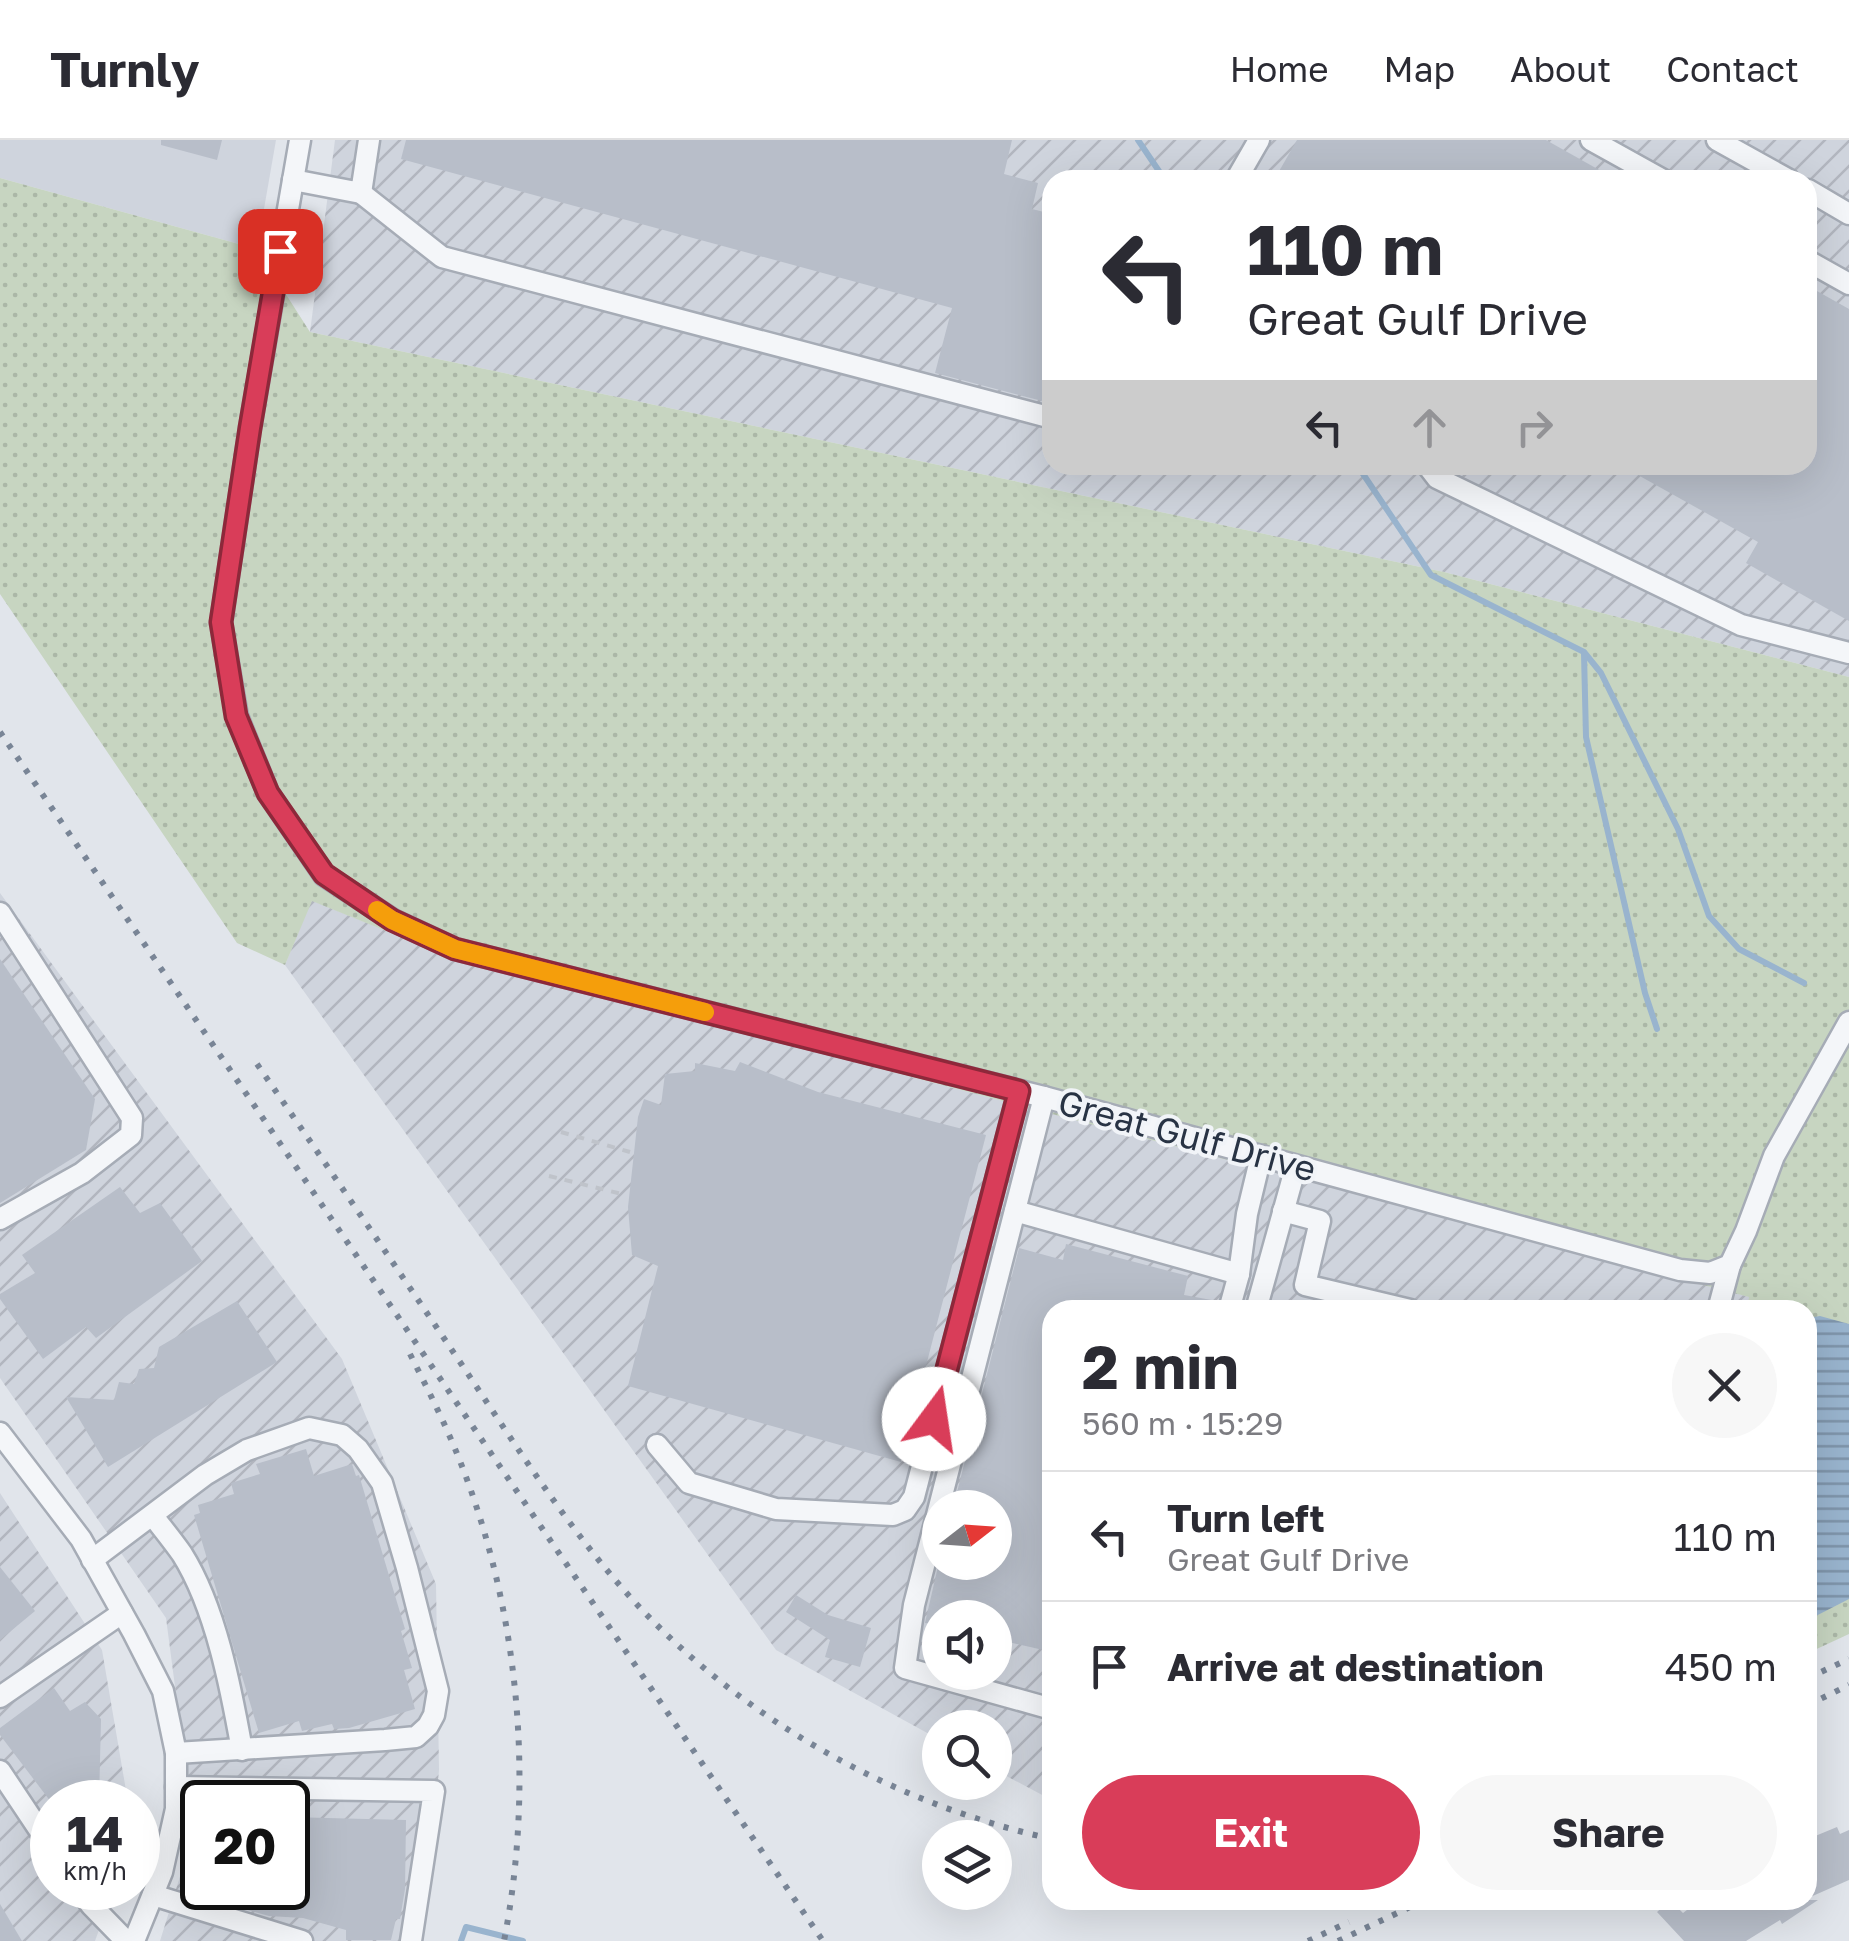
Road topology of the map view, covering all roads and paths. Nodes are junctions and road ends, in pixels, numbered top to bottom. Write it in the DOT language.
graph roads {
  1 [pos="300,140"];
  2 [pos="370,140"];
  3 [pos="1259,140"];
  4 [pos="1591,140"];
  5 [pos="1717,140"];
  6 [pos="1620,147"];
  7 [pos="1242,170"];
  8 [pos="1649,170"];
  9 [pos="1771,170"];
  10 [pos="293,180"];
  11 [pos="361,193"];
  12 [pos="1817,195"];
  13 [pos="1849,214"];
  14 [pos="1817,266"];
  15 [pos="1849,284"];
  16 [pos="1042,415"];
  17 [pos="1435,475"];
  18 [pos="1849,653"];
  19 [pos="0,913"];
  20 [pos="1849,1022"];
  21 [pos="1019,1091"];
  22 [pos="1044,1097"];
  23 [pos="561,1132"];
  24 [pos="630,1152"];
  25 [pos="1261,1156"];
  26 [pos="1296,1166"];
  27 [pos="549,1176"];
  28 [pos="626,1195"];
  29 [pos="1015,1210"];
  30 [pos="1283,1212"];
  31 [pos="0,1219"];
  32 [pos="1730,1265"];
  33 [pos="1238,1274"];
  34 [pos="1232,1300"];
  35 [pos="1259,1300"];
  36 [pos="1368,1300"];
  37 [pos="1721,1300"];
  38 [pos="0,1433"];
  39 [pos="657,1445"];
  40 [pos="153,1516"];
  41 [pos="92,1560"];
  42 [pos="122,1613"];
  43 [pos="0,1697"];
  44 [pos="1042,1706"];
  45 [pos="242,1750"];
  46 [pos="176,1753"];
  47 [pos="0,1771"];
  48 [pos="176,1787"];
  49 [pos="30,1816"];
  50 [pos="160,1877"];
  51 [pos="160,1897"];
  52 [pos="95,1910"];
  53 [pos="147,1910"];
  54 [pos="126,1941"];
  55 [pos="134,1941"];
  56 [pos="302,1941"];
  57 [pos="412,1941"];
  1 -- 10 [label="street, Great Gulf Drive"];
  2 -- 11 [label="street"];
  3 -- 7 [label="street"];
  4 -- 6 [label="street"];
  5 -- 9 [label="street"];
  6 -- 8 [label="street"];
  10 -- 11 [label="street"];
  10 -- 21 [label="street, Great Gulf Drive"];
  11 -- 16 [label="street"];
  12 -- 13 [label="street"];
  14 -- 15 [label="street"];
  17 -- 18 [label="street"];
  19 -- 31 [label="street"];
  20 -- 32 [label="street"];
  21 -- 22 [label="street, Great Gulf Drive"];
  21 -- 39 [label="street"];
  22 -- 25 [label="street, Great Gulf Drive"];
  22 -- 29 [label="street"];
  23 -- 24 [label="path"];
  25 -- 26 [label="street, Great Gulf Drive"];
  25 -- 33 [label="street"];
  26 -- 30 [label="street"];
  26 -- 32 [label="street, Great Gulf Drive"];
  27 -- 28 [label="path"];
  29 -- 33 [label="street"];
  29 -- 44 [label="street"];
  30 -- 35 [label="street"];
  30 -- 36 [label="street"];
  32 -- 37 [label="street"];
  33 -- 34 [label="street"];
  38 -- 41 [label="street"];
  40 -- 41 [label="street"];
  40 -- 45 [label="street"];
  40 -- 45 [label="street"];
  41 -- 42 [label="street"];
  42 -- 43 [label="street"];
  42 -- 46 [label="street"];
  45 -- 46 [label="street"];
  46 -- 48 [label="street"];
  47 -- 49 [label="street"];
  48 -- 50 [label="street"];
  48 -- 57 [label="street"];
  51 -- 56 [label="street"];
  52 -- 54 [label="street"];
  53 -- 55 [label="street"];
}
